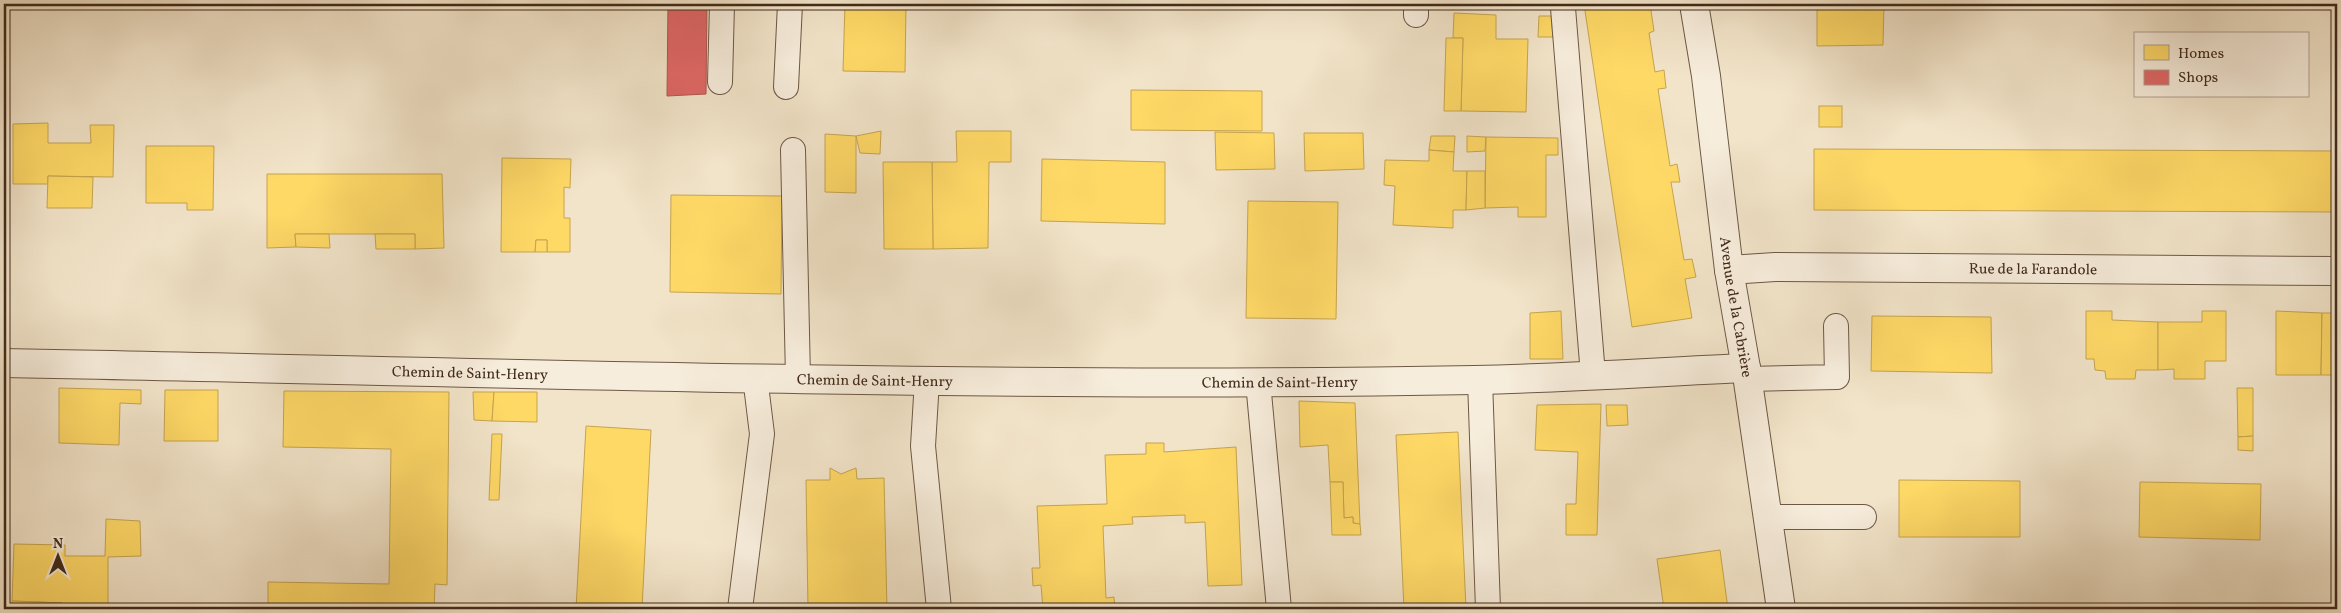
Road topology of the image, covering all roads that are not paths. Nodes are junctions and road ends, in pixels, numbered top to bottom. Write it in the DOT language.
graph roads {
  1 [pos="722,4"];
  2 [pos="790,4"];
  3 [pos="1694,4"];
  4 [pos="1563,8"];
  5 [pos="720,82"];
  6 [pos="786,87"];
  7 [pos="793,150"];
  8 [pos="1729,270"];
  9 [pos="2337,271"];
  10 [pos="1836,326"];
  11 [pos="4,363"];
  12 [pos="1747,374"];
  13 [pos="1593,375"];
  14 [pos="755,377"];
  15 [pos="798,378"];
  16 [pos="927,380"];
  17 [pos="1480,380"];
  18 [pos="1258,382"];
  19 [pos="1768,518"];
  20 [pos="1864,518"];
  21 [pos="740,609"];
  22 [pos="940,609"];
  23 [pos="1279,609"];
  24 [pos="1488,609"];
  25 [pos="1781,609"];
  1 -- 5 [label="lane"];
  2 -- 6 [label="lane"];
  3 -- 8 [label="street, Avenue de la Cabrière"];
  4 -- 13 [label="lane"];
  7 -- 15 [label="lane"];
  8 -- 9 [label="street, Rue de la Farandole"];
  8 -- 12 [label="street, Avenue de la Cabrière"];
  10 -- 12 [label="lane"];
  11 -- 14 [label="street, Chemin de Saint-Henry"];
  12 -- 13 [label="street, Chemin de Saint-Henry"];
  12 -- 19 [label="street, Avenue de la Cabrière"];
  13 -- 17 [label="street, Chemin de Saint-Henry"];
  14 -- 15 [label="street, Chemin de Saint-Henry"];
  14 -- 21 [label="lane"];
  15 -- 16 [label="street, Chemin de Saint-Henry"];
  16 -- 18 [label="street, Chemin de Saint-Henry"];
  16 -- 22 [label="lane"];
  17 -- 18 [label="street, Chemin de Saint-Henry"];
  17 -- 24 [label="lane"];
  18 -- 23 [label="lane"];
  19 -- 20 [label="lane"];
  19 -- 25 [label="street, Avenue de la Cabrière"];
}
